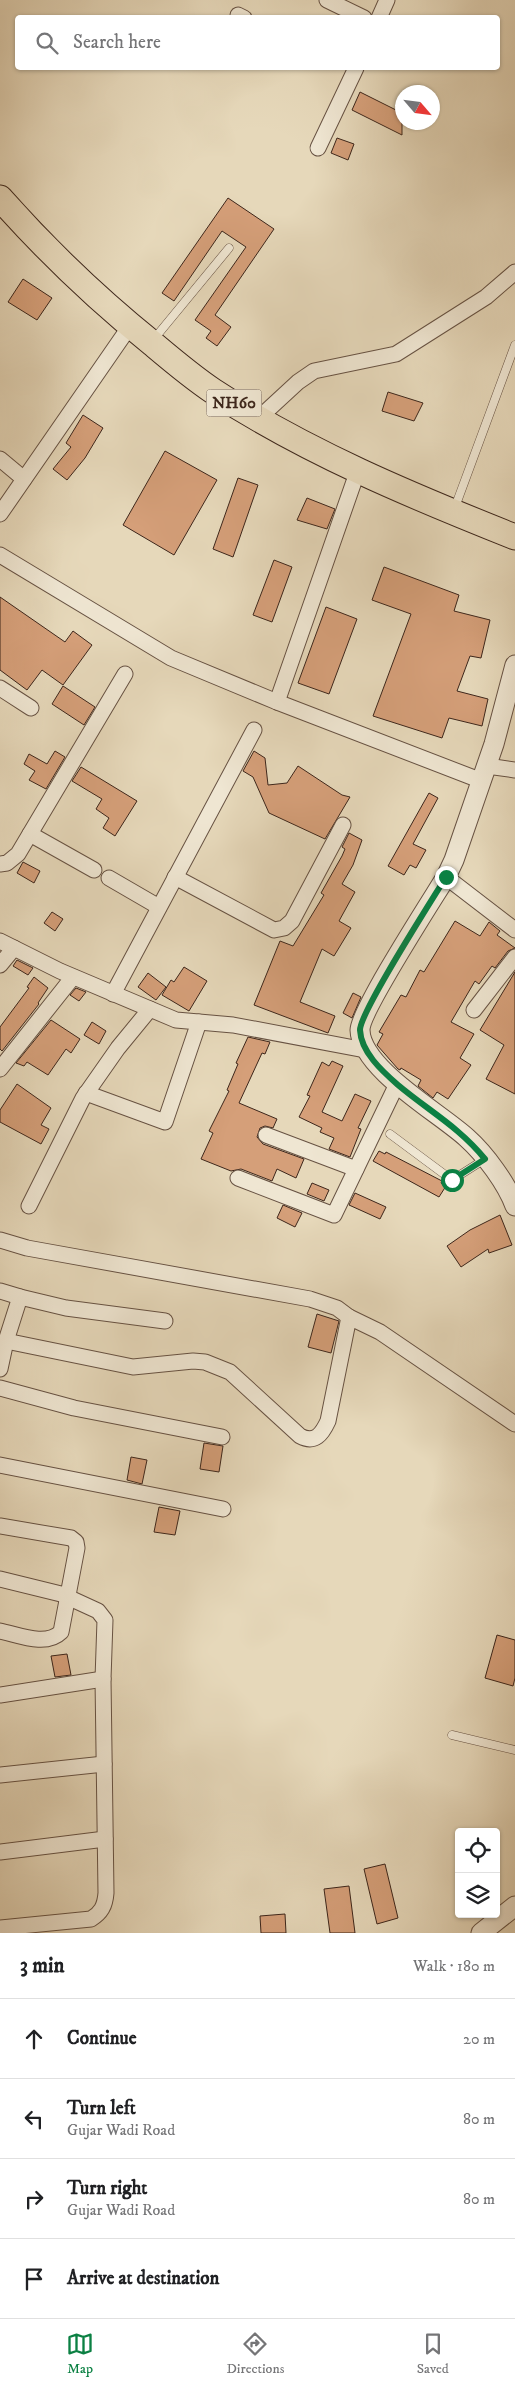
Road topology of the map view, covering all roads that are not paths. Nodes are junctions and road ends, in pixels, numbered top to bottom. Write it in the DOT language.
graph roads {
  1 [pos="327,0"];
  2 [pos="387,0"];
  3 [pos="358,15"];
  4 [pos="380,15"];
  5 [pos="351,70"];
  6 [pos="318,148"];
  7 [pos="0,198"];
  8 [pos="229,248"];
  9 [pos="515,272"];
  10 [pos="130,326"];
  11 [pos="151,343"];
  12 [pos="515,345"];
  13 [pos="258,418"];
  14 [pos="0,459"];
  15 [pos="358,470"];
  16 [pos="24,479"];
  17 [pos="453,513"];
  18 [pos="0,514"];
  19 [pos="515,537"];
  20 [pos="0,555"];
  21 [pos="515,665"];
  22 [pos="125,674"];
  23 [pos="0,688"];
  24 [pos="277,702"];
  25 [pos="31,708"];
  26 [pos="254,730"];
  27 [pos="515,770"];
  28 [pos="484,774"];
  29 [pos="342,825"];
  30 [pos="30,834"];
  31 [pos="0,864"];
  32 [pos="94,870"];
  33 [pos="175,877"];
  34 [pos="446,877"];
  35 [pos="109,878"];
  36 [pos="159,907"];
  37 [pos="515,930"];
  38 [pos="0,941"];
  39 [pos="14,948"];
  40 [pos="515,957"];
  41 [pos="0,966"];
  42 [pos="73,977"];
  43 [pos="113,994"];
  44 [pos="150,1009"];
  45 [pos="474,1010"];
  46 [pos="199,1022"];
  47 [pos="366,1050"];
  48 [pos="0,1069"];
  49 [pos="397,1084"];
  50 [pos="86,1093"];
  51 [pos="390,1134"];
  52 [pos="266,1135"];
  53 [pos="485,1159"];
  54 [pos="356,1169"];
  55 [pos="238,1178"];
  56 [pos="28,1206"];
  57 [pos="515,1206"];
  58 [pos="0,1240"];
  59 [pos="0,1291"];
  60 [pos="20,1297"];
  61 [pos="349,1317"];
  62 [pos="166,1321"];
  63 [pos="6,1341"];
  64 [pos="0,1368"];
  65 [pos="0,1388"];
  66 [pos="515,1424"];
  67 [pos="222,1436"];
  68 [pos="0,1465"];
  69 [pos="223,1509"];
  70 [pos="0,1526"];
  71 [pos="0,1579"];
  72 [pos="67,1596"];
  73 [pos="0,1631"];
  74 [pos="103,1679"];
  75 [pos="0,1695"];
  76 [pos="452,1735"];
  77 [pos="515,1750"];
  78 [pos="104,1764"];
  79 [pos="0,1775"];
  80 [pos="104,1839"];
  81 [pos="0,1852"];
  82 [pos="515,1906"];
  83 [pos="0,1928"];
  84 [pos="481,1933"];
  1 -- 3 [label="street"];
  2 -- 4 [label="street"];
  5 -- 6 [label="street"];
  7 -- 10 [label="highway, NH60"];
  8 -- 11 [label="lane"];
  9 -- 13 [label="street"];
  10 -- 11 [label="highway, NH60"];
  10 -- 16 [label="street"];
  11 -- 13 [label="highway, NH60"];
  12 -- 17 [label="lane"];
  13 -- 15 [label="highway, NH60"];
  14 -- 16 [label="street"];
  15 -- 17 [label="highway, NH60"];
  15 -- 24 [label="street"];
  16 -- 18 [label="street"];
  17 -- 19 [label="highway, NH60"];
  20 -- 24 [label="street"];
  21 -- 28 [label="street"];
  22 -- 30 [label="street"];
  23 -- 25 [label="street"];
  24 -- 28 [label="street"];
  26 -- 33 [label="street"];
  27 -- 28 [label="street"];
  28 -- 34 [label="street"];
  29 -- 33 [label="street"];
  30 -- 31 [label="street"];
  30 -- 32 [label="street"];
  33 -- 36 [label="street"];
  34 -- 37 [label="street"];
  34 -- 47 [label="street"];
  35 -- 36 [label="street"];
  36 -- 43 [label="street"];
  38 -- 39 [label="street"];
  39 -- 41 [label="street"];
  39 -- 42 [label="street"];
  40 -- 45 [label="street"];
  42 -- 43 [label="street"];
  42 -- 48 [label="street"];
  43 -- 44 [label="street"];
  44 -- 46 [label="street"];
  44 -- 50 [label="street"];
  46 -- 47 [label="street"];
  46 -- 50 [label="street"];
  47 -- 49 [label="street"];
  49 -- 53 [label="street"];
  49 -- 54 [label="street"];
  50 -- 56 [label="street"];
  51 -- 53 [label="lane"];
  52 -- 54 [label="street"];
  53 -- 57 [label="street"];
  54 -- 55 [label="street"];
  58 -- 61 [label="street"];
  59 -- 60 [label="street"];
  60 -- 62 [label="street"];
  60 -- 63 [label="street"];
  61 -- 63 [label="street"];
  61 -- 66 [label="street"];
  63 -- 64 [label="street"];
  65 -- 67 [label="street"];
  68 -- 69 [label="street"];
  70 -- 72 [label="street"];
  71 -- 72 [label="street"];
  72 -- 73 [label="street"];
  72 -- 74 [label="street"];
  74 -- 75 [label="street"];
  74 -- 78 [label="street"];
  76 -- 77 [label="lane"];
  78 -- 79 [label="street"];
  78 -- 80 [label="street"];
  80 -- 81 [label="street"];
  80 -- 83 [label="street"];
  82 -- 84 [label="street"];
}
